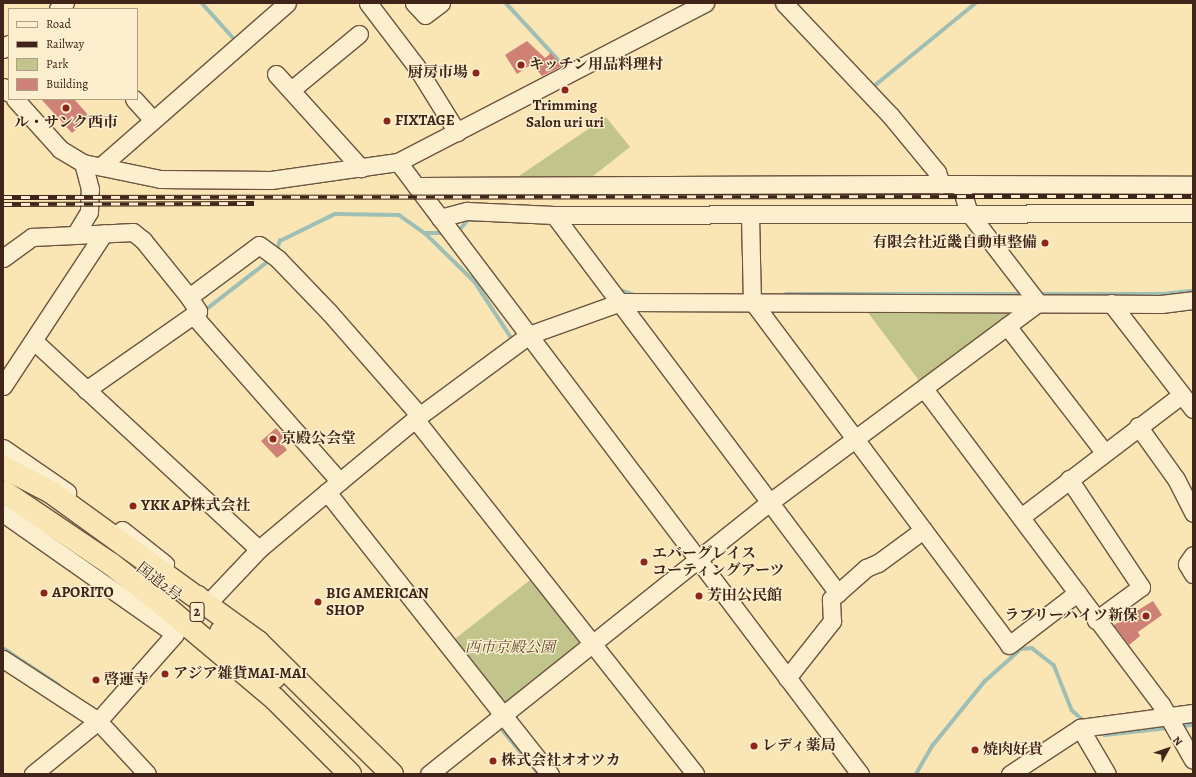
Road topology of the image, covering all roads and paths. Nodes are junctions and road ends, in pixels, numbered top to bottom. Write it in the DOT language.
graph roads {
  1 [pos="287,3"];
  2 [pos="368,3"];
  3 [pos="414,3"];
  4 [pos="441,3"];
  5 [pos="705,3"];
  6 [pos="784,3"];
  7 [pos="359,34"];
  8 [pos="276,74"];
  9 [pos="291,90"];
  10 [pos="135,100"];
  11 [pos="22,102"];
  12 [pos="153,120"];
  13 [pos="457,132"];
  14 [pos="398,162"];
  15 [pos="83,163"];
  16 [pos="101,166"];
  17 [pos="361,168"];
  18 [pos="941,184"];
  19 [pos="960,184"];
  20 [pos="1193,185"];
  21 [pos="416,186"];
  22 [pos="969,213"];
  23 [pos="1193,213"];
  24 [pos="750,215"];
  25 [pos="556,219"];
  26 [pos="447,228"];
  27 [pos="104,233"];
  28 [pos="75,234"];
  29 [pos="3,258"];
  30 [pos="752,296"];
  31 [pos="189,297"];
  32 [pos="1034,297"];
  33 [pos="1193,300"];
  34 [pos="621,302"];
  35 [pos="1111,303"];
  36 [pos="195,317"];
  37 [pos="1006,326"];
  38 [pos="529,335"];
  39 [pos="34,340"];
  40 [pos="3,386"];
  41 [pos="925,390"];
  42 [pos="89,393"];
  43 [pos="1181,395"];
  44 [pos="1193,409"];
  45 [pos="417,417"];
  46 [pos="1138,426"];
  47 [pos="855,440"];
  48 [pos="3,448"];
  49 [pos="1104,452"];
  50 [pos="3,467"];
  51 [pos="3,471"];
  52 [pos="1069,479"];
  53 [pos="333,487"];
  54 [pos="3,491"];
  55 [pos="770,502"];
  56 [pos="3,513"];
  57 [pos="1193,513"];
  58 [pos="1020,517"];
  59 [pos="923,530"];
  60 [pos="259,549"];
  61 [pos="1193,555"];
  62 [pos="697,560"];
  63 [pos="111,564"];
  64 [pos="1193,574"];
  65 [pos="838,593"];
  66 [pos="1077,593"];
  67 [pos="208,603"];
  68 [pos="1096,620"];
  69 [pos="175,634"];
  70 [pos="590,643"];
  71 [pos="3,659"];
  72 [pos="787,678"];
  73 [pos="1193,713"];
  74 [pos="502,714"];
  75 [pos="101,718"];
  76 [pos="1172,723"];
  77 [pos="1087,726"];
  78 [pos="1193,760"];
  79 [pos="33,774"];
  80 [pos="147,774"];
  81 [pos="330,774"];
  82 [pos="350,774"];
  83 [pos="372,774"];
  84 [pos="392,774"];
  85 [pos="429,774"];
  86 [pos="550,774"];
  87 [pos="695,774"];
  88 [pos="860,774"];
  89 [pos="1010,774"];
  90 [pos="1107,774"];
  1 -- 12 [label="street"];
  2 -- 13 [label="street"];
  3 -- 4 [label="street"];
  5 -- 13 [label="street"];
  6 -- 18 [label="street"];
  7 -- 9 [label="street"];
  8 -- 9 [label="street"];
  9 -- 17 [label="street"];
  10 -- 12 [label="street"];
  11 -- 15 [label="street"];
  12 -- 16 [label="street"];
  13 -- 14 [label="street"];
  14 -- 17 [label="street"];
  14 -- 21 [label="street"];
  15 -- 16 [label="street"];
  15 -- 28 [label="street"];
  16 -- 17 [label="street"];
  18 -- 19 [label="street"];
  18 -- 21 [label="street"];
  19 -- 20 [label="street"];
  19 -- 22 [label="street"];
  21 -- 26 [label="street"];
  22 -- 23 [label="street"];
  22 -- 24 [label="street"];
  22 -- 32 [label="street"];
  24 -- 25 [label="street"];
  24 -- 30 [label="street"];
  25 -- 26 [label="street"];
  25 -- 34 [label="street"];
  26 -- 38 [label="street"];
  27 -- 28 [label="street"];
  27 -- 31 [label="street"];
  27 -- 39 [label="street"];
  28 -- 29 [label="street"];
  30 -- 32 [label="street"];
  30 -- 34 [label="street"];
  30 -- 47 [label="street"];
  31 -- 36 [label="street"];
  31 -- 45 [label="street"];
  32 -- 35 [label="street"];
  32 -- 37 [label="street"];
  33 -- 35 [label="street"];
  34 -- 38 [label="street"];
  34 -- 55 [label="street"];
  35 -- 43 [label="street"];
  36 -- 42 [label="street"];
  36 -- 53 [label="street"];
  37 -- 41 [label="street"];
  37 -- 49 [label="street"];
  38 -- 45 [label="street"];
  38 -- 62 [label="street"];
  39 -- 40 [label="street"];
  39 -- 42 [label="street"];
  41 -- 47 [label="street"];
  41 -- 58 [label="street"];
  42 -- 60 [label="street"];
  43 -- 44 [label="street"];
  43 -- 46 [label="street"];
  45 -- 53 [label="street"];
  45 -- 70 [label="street"];
  46 -- 49 [label="street"];
  46 -- 57 [label="street"];
  47 -- 55 [label="street"];
  47 -- 59 [label="street"];
  48 -- 67 [label="street"];
  49 -- 52 [label="street"];
  50 -- 67 [label="highway"];
  51 -- 83 [label="highway, 国道2号 / 2"];
  52 -- 58 [label="street"];
  52 -- 68 [label="street"];
  53 -- 60 [label="street"];
  53 -- 74 [label="street"];
  54 -- 63 [label="highway, 国道2号 / 2"];
  55 -- 62 [label="street"];
  55 -- 65 [label="street"];
  56 -- 69 [label="street"];
  58 -- 66 [label="street"];
  59 -- 65 [label="street"];
  59 -- 66 [label="street"];
  60 -- 67 [label="street"];
  61 -- 64 [label="street"];
  62 -- 70 [label="street"];
  62 -- 72 [label="street"];
  63 -- 69 [label="highway"];
  63 -- 82 [label="highway, 国道2号 / 2"];
  65 -- 72 [label="street"];
  66 -- 68 [label="street"];
  67 -- 84 [label="highway"];
  68 -- 76 [label="street"];
  69 -- 75 [label="street"];
  69 -- 81 [label="highway"];
  70 -- 74 [label="street"];
  70 -- 87 [label="street"];
  71 -- 75 [label="street"];
  72 -- 88 [label="street"];
  73 -- 76 [label="street"];
  74 -- 85 [label="street"];
  74 -- 86 [label="street"];
  75 -- 79 [label="street"];
  75 -- 80 [label="street"];
  76 -- 77 [label="street"];
  76 -- 78 [label="street"];
  77 -- 89 [label="street"];
  77 -- 90 [label="street"];
}
